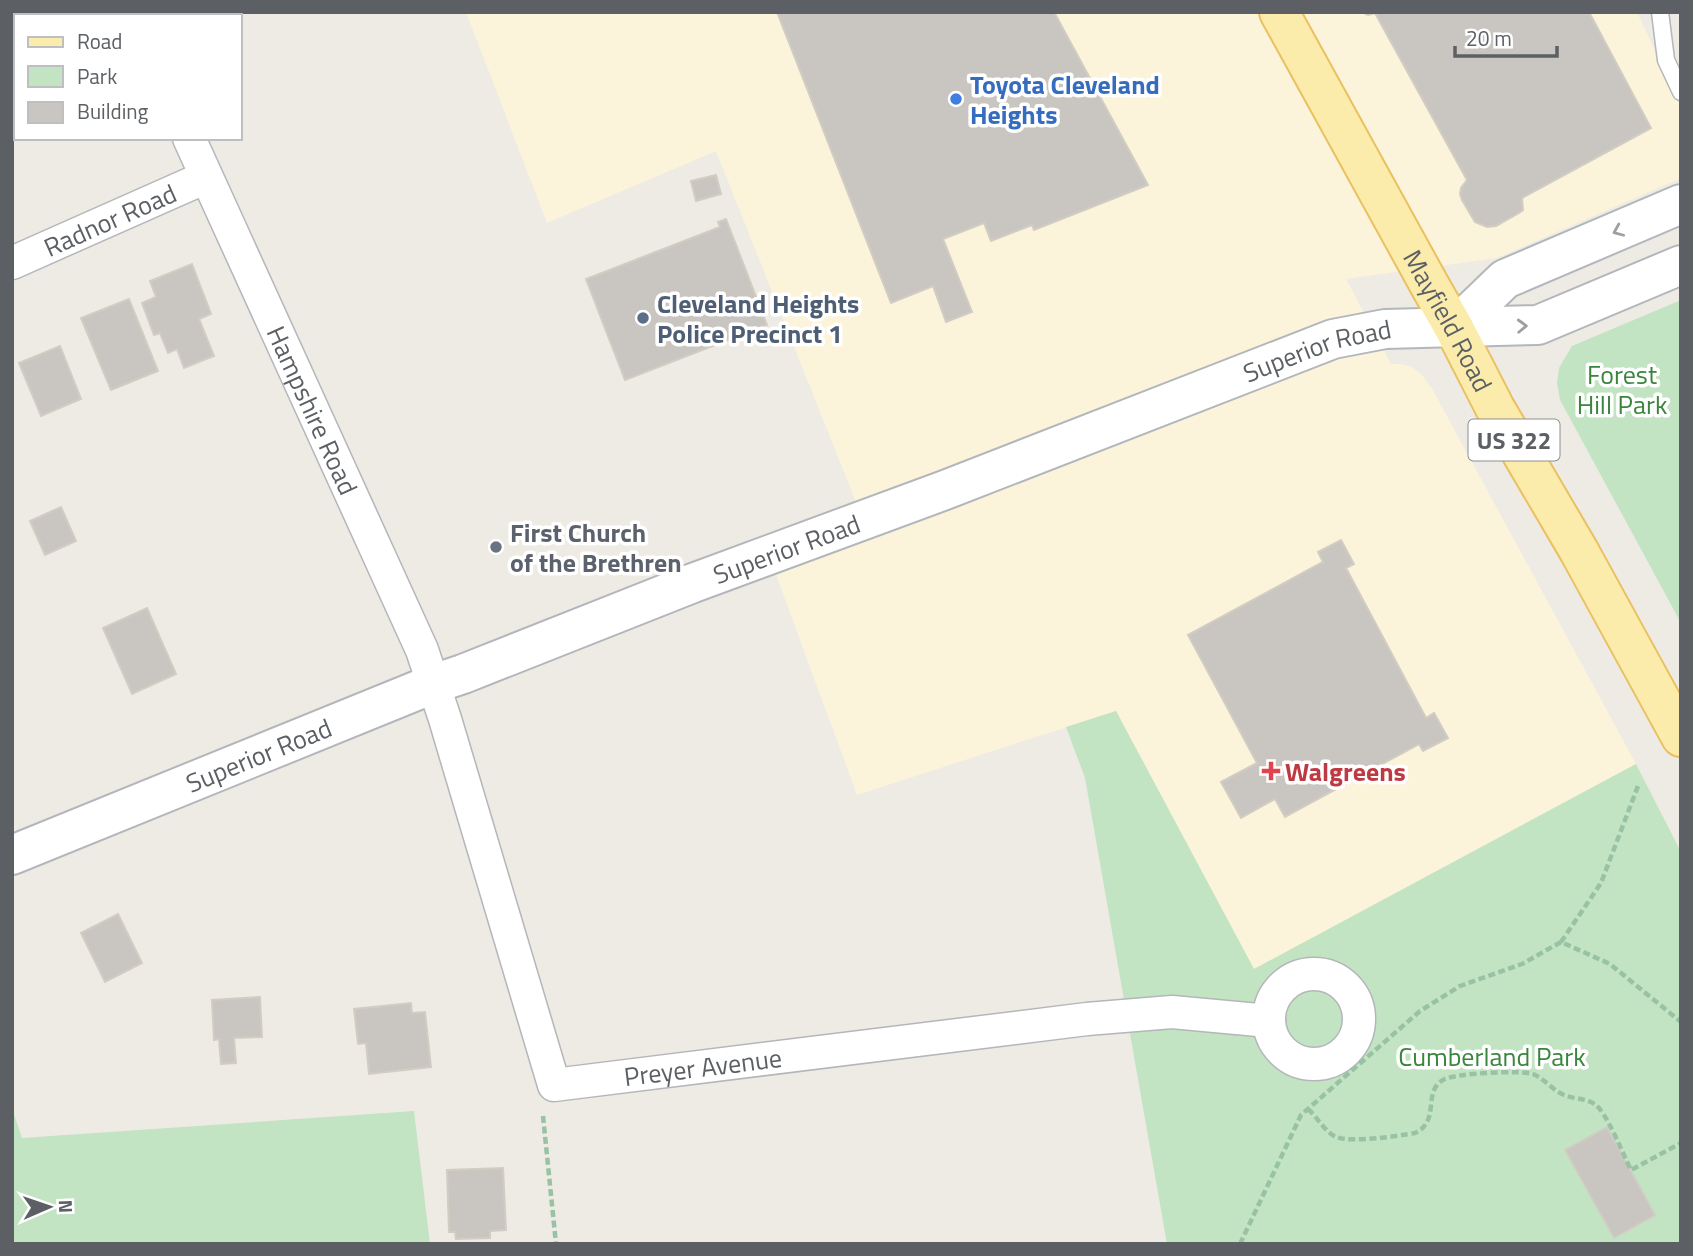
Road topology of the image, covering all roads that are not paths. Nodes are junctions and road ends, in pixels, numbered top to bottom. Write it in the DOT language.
graph roads {
  1 [pos="1279,12"];
  2 [pos="1660,12"];
  3 [pos="1681,92"];
  4 [pos="190,140"];
  5 [pos="206,177"];
  6 [pos="1681,204"];
  7 [pos="12,263"];
  8 [pos="1681,265"];
  9 [pos="1454,328"];
  10 [pos="433,684"];
  11 [pos="1681,737"];
  12 [pos="12,855"];
  13 [pos="1269,1021"];
  1 -- 9 [label="main road, Mayfield Road / US 322"];
  2 -- 3 [label="lane"];
  4 -- 5 [label="street, Hampshire Road"];
  5 -- 7 [label="street, Radnor Road"];
  5 -- 10 [label="street, Hampshire Road"];
  6 -- 9 [label="street, one-way"];
  9 -- 8 [label="street, Superior Road, one-way"];
  9 -- 10 [label="street, Superior Road"];
  9 -- 11 [label="main road, Mayfield Road / US 322"];
  10 -- 12 [label="street, Superior Road"];
  10 -- 13 [label="street, Preyer Avenue"];
}
